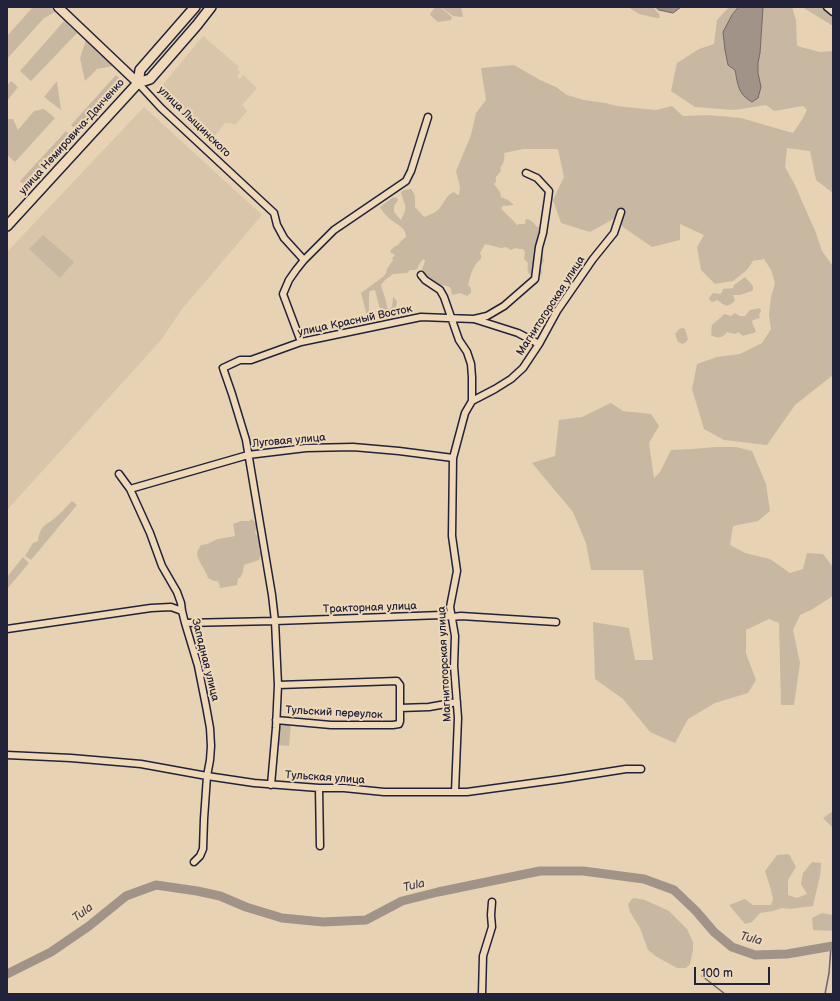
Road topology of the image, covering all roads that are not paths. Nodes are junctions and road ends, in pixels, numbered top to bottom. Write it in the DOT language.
graph roads {
  1 [pos="58,7"];
  2 [pos="195,7"];
  3 [pos="211,7"];
  4 [pos="827,7"];
  5 [pos="833,12"];
  6 [pos="138,83"];
  7 [pos="428,117"];
  8 [pos="526,173"];
  9 [pos="621,212"];
  10 [pos="7,226"];
  11 [pos="304,260"];
  12 [pos="421,275"];
  13 [pos="450,318"];
  14 [pos="474,319"];
  15 [pos="300,342"];
  16 [pos="539,344"];
  17 [pos="472,401"];
  18 [pos="248,454"];
  19 [pos="453,458"];
  20 [pos="120,474"];
  21 [pos="130,489"];
  22 [pos="182,611"];
  23 [pos="452,617"];
  24 [pos="275,621"];
  25 [pos="556,622"];
  26 [pos="185,623"];
  27 [pos="7,629"];
  28 [pos="278,685"];
  29 [pos="457,702"];
  30 [pos="400,708"];
  31 [pos="276,720"];
  32 [pos="7,755"];
  33 [pos="641,769"];
  34 [pos="207,776"];
  35 [pos="271,785"];
  36 [pos="319,788"];
  37 [pos="455,792"];
  38 [pos="320,846"];
  39 [pos="194,862"];
  40 [pos="492,902"];
  41 [pos="482,994"];
  1 -- 6 [label="street, улица Лыщинского"];
  2 -- 6 [label="main road, улица Немировича-Данченко"];
  3 -- 6 [label="main road, улица Немировича-Данченко"];
  4 -- 5 [label="street"];
  6 -- 10 [label="main road, улица Немировича-Данченко"];
  6 -- 11 [label="street, улица Лыщинского"];
  7 -- 11 [label="street"];
  8 -- 14 [label="street"];
  9 -- 16 [label="street, Магнитогорская улица"];
  11 -- 15 [label="street"];
  12 -- 13 [label="street"];
  13 -- 14 [label="street, улица Красный Восток"];
  13 -- 15 [label="street, улица Красный Восток"];
  13 -- 17 [label="street"];
  14 -- 16 [label="street, улица Красный Восток"];
  15 -- 18 [label="street, улица Красный Восток"];
  16 -- 17 [label="street, Магнитогорская улица"];
  17 -- 19 [label="street, Магнитогорская улица"];
  18 -- 19 [label="street, Луговая улица"];
  18 -- 21 [label="street, Луговая улица"];
  18 -- 24 [label="street"];
  19 -- 23 [label="street, Магнитогорская улица"];
  20 -- 21 [label="street, Западная улица"];
  21 -- 22 [label="street, Западная улица"];
  22 -- 26 [label="street, Западная улица"];
  22 -- 27 [label="street"];
  23 -- 24 [label="street, Тракторная улица"];
  23 -- 25 [label="street, Тракторная улица"];
  23 -- 29 [label="street, Магнитогорская улица"];
  24 -- 26 [label="street, Тракторная улица"];
  24 -- 28 [label="street"];
  26 -- 34 [label="street, Западная улица"];
  28 -- 30 [label="street"];
  28 -- 31 [label="street"];
  29 -- 30 [label="street"];
  29 -- 37 [label="street, Магнитогорская улица"];
  30 -- 31 [label="street, Тульский переулок"];
  31 -- 35 [label="street"];
  32 -- 34 [label="street, Тульская улица"];
  33 -- 37 [label="street, Тульская улица"];
  34 -- 35 [label="street, Тульская улица"];
  34 -- 39 [label="street, Западная улица"];
  35 -- 36 [label="street, Тульская улица"];
  36 -- 37 [label="street, Тульская улица"];
  36 -- 38 [label="street"];
  40 -- 41 [label="street"];
}
